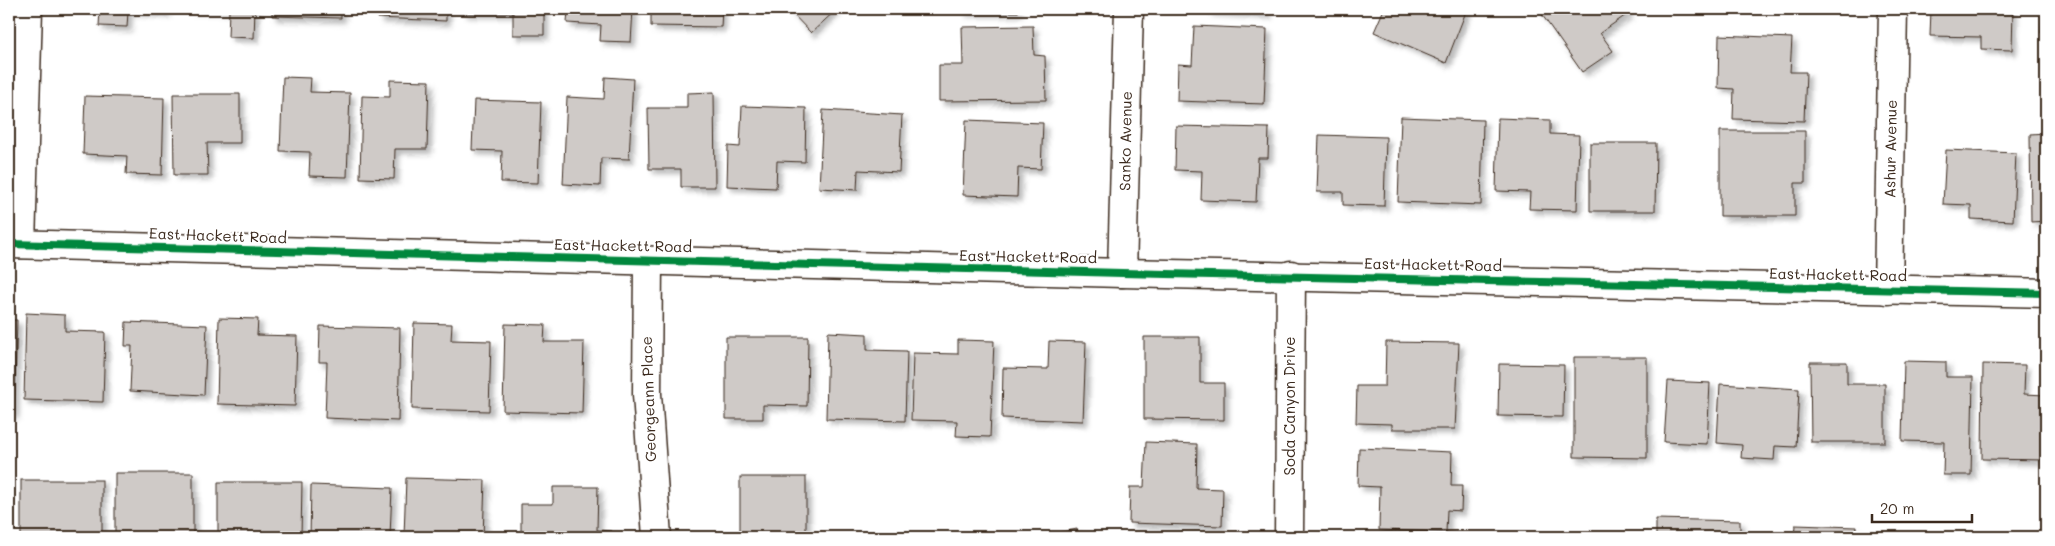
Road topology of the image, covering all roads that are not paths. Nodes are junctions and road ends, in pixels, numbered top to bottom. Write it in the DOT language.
graph roads {
  1 [pos="28,9"];
  2 [pos="1129,9"];
  3 [pos="1894,9"];
  4 [pos="15,244"];
  5 [pos="648,261"];
  6 [pos="1122,273"];
  7 [pos="1291,275"];
  8 [pos="1888,290"];
  9 [pos="2046,294"];
  10 [pos="657,537"];
  11 [pos="1289,537"];
  1 -- 4 [label="street"];
  2 -- 6 [label="street, Sanko Avenue"];
  3 -- 8 [label="street, Ashur Avenue"];
  4 -- 5 [label="street, East Hackett Road"];
  5 -- 6 [label="street, East Hackett Road"];
  5 -- 10 [label="street, Georgeann Place"];
  6 -- 7 [label="street, East Hackett Road"];
  7 -- 8 [label="street, East Hackett Road"];
  7 -- 11 [label="street, Soda Canyon Drive"];
  8 -- 9 [label="street, East Hackett Road"];
}
